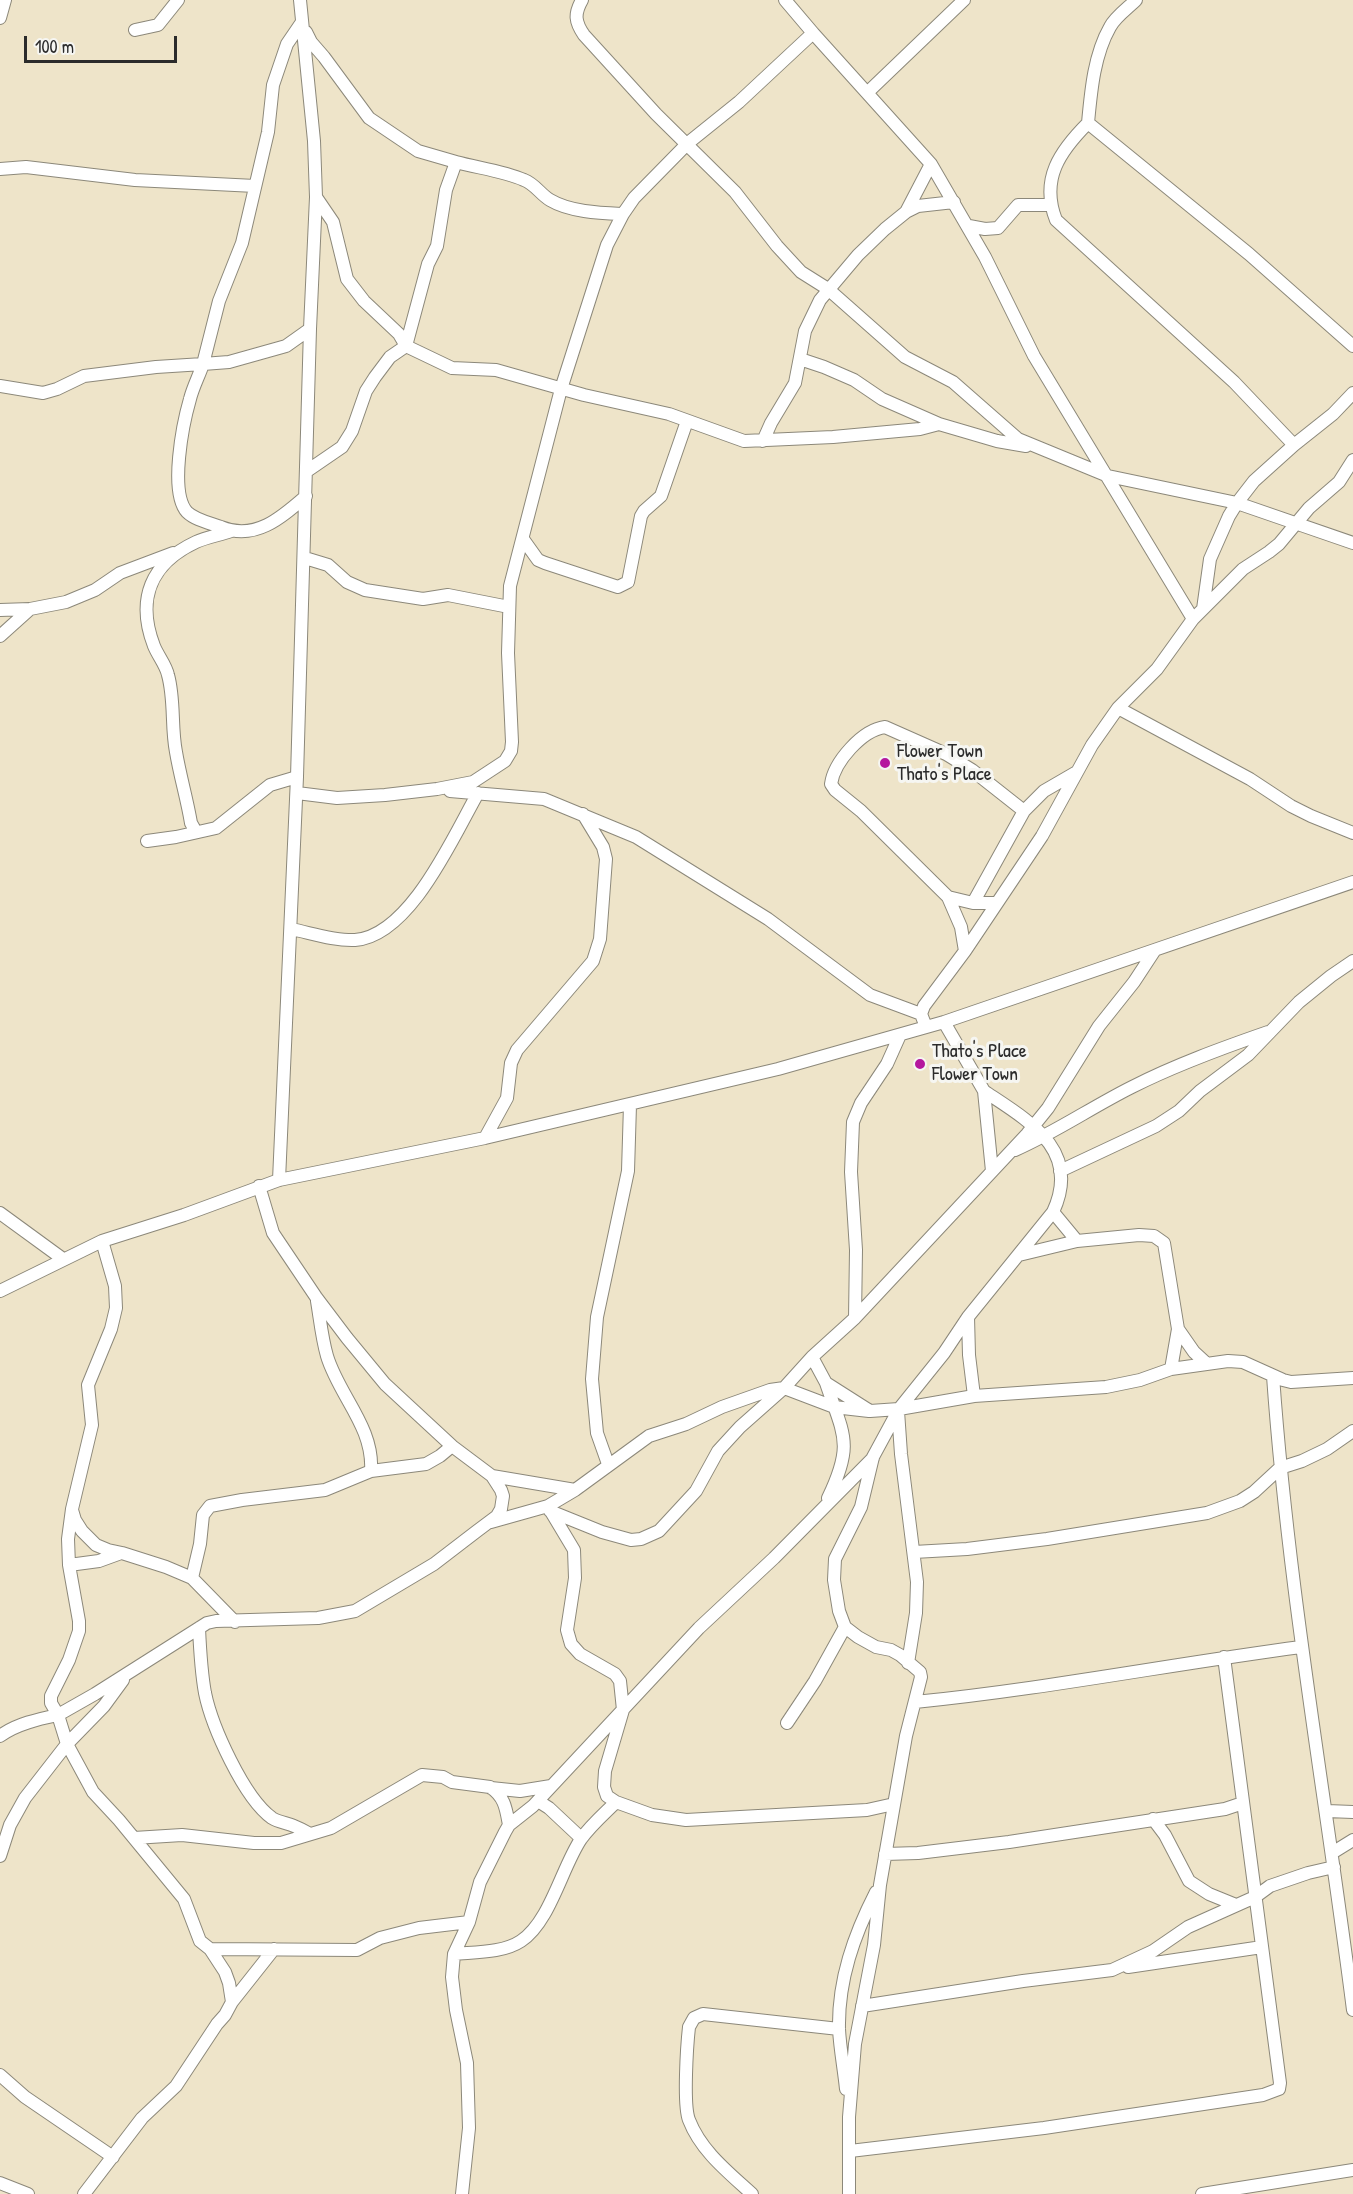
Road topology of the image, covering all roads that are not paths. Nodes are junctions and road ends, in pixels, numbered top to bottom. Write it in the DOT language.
graph roads {
  1 [pos="5,0"];
  2 [pos="178,0"];
  3 [pos="300,0"];
  4 [pos="582,0"];
  5 [pos="785,0"];
  6 [pos="964,0"];
  7 [pos="1136,0"];
  8 [pos="0,18"];
  9 [pos="302,22"];
  10 [pos="135,30"];
  11 [pos="813,33"];
  12 [pos="868,92"];
  13 [pos="1088,123"];
  14 [pos="688,144"];
  15 [pos="456,162"];
  16 [pos="931,164"];
  17 [pos="0,169"];
  18 [pos="255,186"];
  19 [pos="316,197"];
  20 [pos="954,202"];
  21 [pos="1051,205"];
  22 [pos="906,212"];
  23 [pos="623,214"];
  24 [pos="969,226"];
  25 [pos="828,289"];
  26 [pos="310,329"];
  27 [pos="406,346"];
  28 [pos="1353,346"];
  29 [pos="800,359"];
  30 [pos="203,364"];
  31 [pos="0,386"];
  32 [pos="561,389"];
  33 [pos="1353,393"];
  34 [pos="687,421"];
  35 [pos="939,424"];
  36 [pos="763,441"];
  37 [pos="1294,445"];
  38 [pos="1045,449"];
  39 [pos="1353,459"];
  40 [pos="307,471"];
  41 [pos="1108,476"];
  42 [pos="306,496"];
  43 [pos="1237,503"];
  44 [pos="1296,524"];
  45 [pos="231,531"];
  46 [pos="523,538"];
  47 [pos="1353,543"];
  48 [pos="180,551"];
  49 [pos="305,558"];
  50 [pos="509,607"];
  51 [pos="30,609"];
  52 [pos="1203,609"];
  53 [pos="0,610"];
  54 [pos="1193,619"];
  55 [pos="0,636"];
  56 [pos="1118,708"];
  57 [pos="1075,773"];
  58 [pos="297,777"];
  59 [pos="437,789"];
  60 [pos="297,793"];
  61 [pos="478,793"];
  62 [pos="1024,812"];
  63 [pos="583,814"];
  64 [pos="196,832"];
  65 [pos="1353,833"];
  66 [pos="147,841"];
  67 [pos="1353,882"];
  68 [pos="948,897"];
  69 [pos="973,903"];
  70 [pos="997,903"];
  71 [pos="291,929"];
  72 [pos="1155,950"];
  73 [pos="965,951"];
  74 [pos="1353,961"];
  75 [pos="921,1014"];
  76 [pos="944,1022"];
  77 [pos="926,1027"];
  78 [pos="1269,1031"];
  79 [pos="900,1035"];
  80 [pos="984,1091"];
  81 [pos="630,1105"];
  82 [pos="1034,1125"];
  83 [pos="1044,1137"];
  84 [pos="485,1138"];
  85 [pos="1008,1154"];
  86 [pos="992,1171"];
  87 [pos="1060,1171"];
  88 [pos="279,1180"];
  89 [pos="259,1186"];
  90 [pos="1053,1212"];
  91 [pos="0,1213"];
  92 [pos="102,1241"];
  93 [pos="1077,1241"];
  94 [pos="1019,1254"];
  95 [pos="63,1259"];
  96 [pos="0,1291"];
  97 [pos="316,1297"];
  98 [pos="968,1317"];
  99 [pos="855,1318"];
  100 [pos="1178,1329"];
  101 [pos="812,1357"];
  102 [pos="1207,1364"];
  103 [pos="1171,1369"];
  104 [pos="1273,1376"];
  105 [pos="1353,1378"];
  106 [pos="826,1383"];
  107 [pos="784,1388"];
  108 [pos="974,1396"];
  109 [pos="834,1407"];
  110 [pos="898,1410"];
  111 [pos="870,1411"];
  112 [pos="1353,1431"];
  113 [pos="453,1446"];
  114 [pos="873,1457"];
  115 [pos="608,1464"];
  116 [pos="1280,1468"];
  117 [pos="371,1472"];
  118 [pos="492,1476"];
  119 [pos="575,1490"];
  120 [pos="822,1508"];
  121 [pos="72,1509"];
  122 [pos="549,1509"];
  123 [pos="488,1523"];
  124 [pos="914,1552"];
  125 [pos="122,1553"];
  126 [pos="69,1565"];
  127 [pos="192,1578"];
  128 [pos="235,1622"];
  129 [pos="845,1627"];
  130 [pos="199,1628"];
  131 [pos="1301,1647"];
  132 [pos="1224,1657"];
  133 [pos="908,1663"];
  134 [pos="128,1674"];
  135 [pos="915,1702"];
  136 [pos="623,1710"];
  137 [pos="58,1715"];
  138 [pos="787,1722"];
  139 [pos="0,1736"];
  140 [pos="67,1744"];
  141 [pos="552,1786"];
  142 [pos="490,1787"];
  143 [pos="538,1801"];
  144 [pos="616,1802"];
  145 [pos="1243,1803"];
  146 [pos="894,1804"];
  147 [pos="1327,1811"];
  148 [pos="1353,1812"];
  149 [pos="1153,1819"];
  150 [pos="509,1825"];
  151 [pos="310,1834"];
  152 [pos="134,1838"];
  153 [pos="581,1838"];
  154 [pos="1353,1840"];
  155 [pos="1332,1853"];
  156 [pos="885,1854"];
  157 [pos="0,1856"];
  158 [pos="1334,1867"];
  159 [pos="880,1885"];
  160 [pos="1255,1897"];
  161 [pos="1236,1905"];
  162 [pos="469,1922"];
  163 [pos="1262,1947"];
  164 [pos="210,1949"];
  165 [pos="274,1949"];
  166 [pos="454,1954"];
  167 [pos="1112,1970"];
  168 [pos="232,2002"];
  169 [pos="862,2006"];
  170 [pos="1353,2010"];
  171 [pos="839,2029"];
  172 [pos="0,2075"];
  173 [pos="849,2117"];
  174 [pos="850,2151"];
  175 [pos="113,2157"];
  176 [pos="1353,2170"];
  177 [pos="0,2183"];
  178 [pos="27,2194"];
  179 [pos="84,2194"];
  180 [pos="462,2194"];
  181 [pos="752,2194"];
  182 [pos="849,2194"];
  183 [pos="1202,2194"];
  1 -- 8 [label="street"];
  2 -- 10 [label="street"];
  3 -- 9 [label="street"];
  4 -- 14 [label="street"];
  5 -- 11 [label="street"];
  6 -- 12 [label="street"];
  7 -- 13 [label="street"];
  9 -- 15 [label="street"];
  9 -- 18 [label="street"];
  9 -- 19 [label="street"];
  11 -- 12 [label="street"];
  11 -- 14 [label="street"];
  12 -- 16 [label="street"];
  13 -- 21 [label="street"];
  13 -- 28 [label="street"];
  14 -- 23 [label="street"];
  14 -- 25 [label="street"];
  15 -- 23 [label="street"];
  15 -- 27 [label="street"];
  16 -- 20 [label="street"];
  16 -- 22 [label="street"];
  17 -- 18 [label="street"];
  18 -- 30 [label="street"];
  19 -- 26 [label="street"];
  19 -- 27 [label="street"];
  20 -- 22 [label="street"];
  20 -- 24 [label="street"];
  21 -- 24 [label="street"];
  21 -- 37 [label="street"];
  22 -- 25 [label="street"];
  23 -- 32 [label="street"];
  24 -- 41 [label="street"];
  25 -- 29 [label="street"];
  25 -- 38 [label="street"];
  26 -- 30 [label="street"];
  26 -- 40 [label="street"];
  27 -- 32 [label="street"];
  27 -- 40 [label="street"];
  29 -- 35 [label="street"];
  29 -- 36 [label="street"];
  30 -- 31 [label="street"];
  30 -- 45 [label="street"];
  32 -- 34 [label="street"];
  32 -- 46 [label="street"];
  33 -- 37 [label="street"];
  34 -- 36 [label="street"];
  34 -- 46 [label="street"];
  35 -- 36 [label="street"];
  35 -- 38 [label="street"];
  37 -- 43 [label="street"];
  38 -- 41 [label="street"];
  39 -- 44 [label="street"];
  40 -- 42 [label="street"];
  41 -- 43 [label="street"];
  41 -- 54 [label="street"];
  42 -- 45 [label="street"];
  42 -- 49 [label="street"];
  43 -- 44 [label="street"];
  43 -- 52 [label="street"];
  44 -- 47 [label="street"];
  44 -- 52 [label="street"];
  45 -- 48 [label="street"];
  46 -- 50 [label="street"];
  48 -- 51 [label="street"];
  48 -- 64 [label="street"];
  49 -- 50 [label="street"];
  49 -- 58 [label="street"];
  50 -- 59 [label="street"];
  51 -- 53 [label="street"];
  51 -- 55 [label="street"];
  52 -- 54 [label="street"];
  54 -- 56 [label="street"];
  56 -- 57 [label="street"];
  56 -- 65 [label="street"];
  57 -- 62 [label="street"];
  57 -- 70 [label="street"];
  58 -- 60 [label="street"];
  58 -- 64 [label="street"];
  59 -- 60 [label="street"];
  59 -- 61 [label="street"];
  60 -- 71 [label="street"];
  61 -- 63 [label="street"];
  61 -- 71 [label="street"];
  62 -- 68 [label="street"];
  62 -- 69 [label="street"];
  63 -- 75 [label="street"];
  63 -- 84 [label="street"];
  64 -- 66 [label="street"];
  67 -- 72 [label="street"];
  68 -- 69 [label="street"];
  68 -- 73 [label="street"];
  69 -- 70 [label="street"];
  70 -- 73 [label="street"];
  71 -- 88 [label="street"];
  72 -- 76 [label="street"];
  72 -- 82 [label="street"];
  73 -- 75 [label="street"];
  74 -- 78 [label="street"];
  75 -- 77 [label="street"];
  76 -- 77 [label="street"];
  76 -- 80 [label="street"];
  77 -- 79 [label="street"];
  78 -- 83 [label="street"];
  78 -- 87 [label="street"];
  79 -- 81 [label="street"];
  79 -- 99 [label="street"];
  80 -- 82 [label="street"];
  80 -- 86 [label="street"];
  81 -- 84 [label="street"];
  81 -- 115 [label="street"];
  82 -- 83 [label="street"];
  82 -- 85 [label="street"];
  83 -- 85 [label="street"];
  83 -- 87 [label="street"];
  84 -- 88 [label="street"];
  85 -- 86 [label="street"];
  86 -- 99 [label="street"];
  87 -- 90 [label="street"];
  88 -- 89 [label="street"];
  89 -- 92 [label="street"];
  89 -- 97 [label="street"];
  90 -- 93 [label="street"];
  90 -- 94 [label="street"];
  91 -- 95 [label="street"];
  92 -- 95 [label="street"];
  92 -- 121 [label="street"];
  93 -- 94 [label="street"];
  93 -- 100 [label="street"];
  94 -- 98 [label="street"];
  95 -- 96 [label="street"];
  97 -- 113 [label="street"];
  97 -- 117 [label="street"];
  98 -- 108 [label="street"];
  98 -- 110 [label="street"];
  99 -- 101 [label="street"];
  100 -- 102 [label="street"];
  100 -- 103 [label="street"];
  101 -- 106 [label="street"];
  101 -- 107 [label="street"];
  102 -- 103 [label="street"];
  102 -- 104 [label="street"];
  103 -- 108 [label="street"];
  104 -- 105 [label="street"];
  104 -- 116 [label="street"];
  106 -- 109 [label="street"];
  106 -- 111 [label="street"];
  107 -- 109 [label="street"];
  107 -- 115 [label="street"];
  107 -- 122 [label="street"];
  108 -- 110 [label="street"];
  109 -- 111 [label="street"];
  109 -- 120 [label="street"];
  110 -- 111 [label="street"];
  110 -- 114 [label="street"];
  110 -- 124 [label="street"];
  112 -- 116 [label="street"];
  113 -- 117 [label="street"];
  113 -- 118 [label="street"];
  114 -- 120 [label="street"];
  114 -- 129 [label="street"];
  115 -- 119 [label="street"];
  116 -- 124 [label="street"];
  116 -- 131 [label="street"];
  117 -- 127 [label="street"];
  118 -- 119 [label="street"];
  118 -- 123 [label="street"];
  119 -- 122 [label="street"];
  120 -- 136 [label="street"];
  121 -- 125 [label="street"];
  121 -- 126 [label="street"];
  122 -- 123 [label="street"];
  122 -- 136 [label="street"];
  123 -- 128 [label="street"];
  124 -- 133 [label="street"];
  125 -- 126 [label="street"];
  125 -- 127 [label="street"];
  126 -- 137 [label="street"];
  127 -- 128 [label="street"];
  128 -- 130 [label="street"];
  129 -- 133 [label="street"];
  129 -- 138 [label="street"];
  130 -- 134 [label="street"];
  130 -- 151 [label="street"];
  131 -- 132 [label="street"];
  131 -- 147 [label="street"];
  132 -- 135 [label="street"];
  132 -- 145 [label="street"];
  133 -- 135 [label="street"];
  134 -- 137 [label="street"];
  134 -- 140 [label="street"];
  135 -- 146 [label="street"];
  136 -- 141 [label="street"];
  136 -- 144 [label="street"];
  137 -- 139 [label="street"];
  137 -- 140 [label="street"];
  140 -- 152 [label="street"];
  140 -- 157 [label="street"];
  141 -- 142 [label="street"];
  141 -- 143 [label="street"];
  142 -- 150 [label="street"];
  142 -- 151 [label="street"];
  143 -- 150 [label="street"];
  143 -- 153 [label="street"];
  144 -- 146 [label="street"];
  144 -- 153 [label="street"];
  145 -- 149 [label="street"];
  145 -- 160 [label="street"];
  146 -- 156 [label="street"];
  147 -- 148 [label="street"];
  147 -- 155 [label="street"];
  149 -- 156 [label="street"];
  149 -- 161 [label="street"];
  150 -- 162 [label="street"];
  151 -- 152 [label="street"];
  152 -- 164 [label="street"];
  153 -- 166 [label="street"];
  154 -- 155 [label="street"];
  155 -- 158 [label="street"];
  156 -- 159 [label="street"];
  158 -- 160 [label="street"];
  158 -- 170 [label="street"];
  159 -- 169 [label="street"];
  159 -- 171 [label="street"];
  160 -- 161 [label="street"];
  160 -- 163 [label="street"];
  161 -- 167 [label="street"];
  162 -- 165 [label="street"];
  162 -- 166 [label="street"];
  163 -- 167 [label="street"];
  163 -- 174 [label="street"];
  164 -- 165 [label="street"];
  164 -- 168 [label="street"];
  165 -- 168 [label="street"];
  166 -- 180 [label="street"];
  167 -- 169 [label="street"];
  168 -- 175 [label="street"];
  169 -- 173 [label="street"];
  171 -- 173 [label="street"];
  171 -- 181 [label="street"];
  172 -- 175 [label="street"];
  173 -- 174 [label="street"];
  174 -- 182 [label="street"];
  175 -- 179 [label="street"];
  176 -- 183 [label="street"];
  177 -- 178 [label="street"];
}
